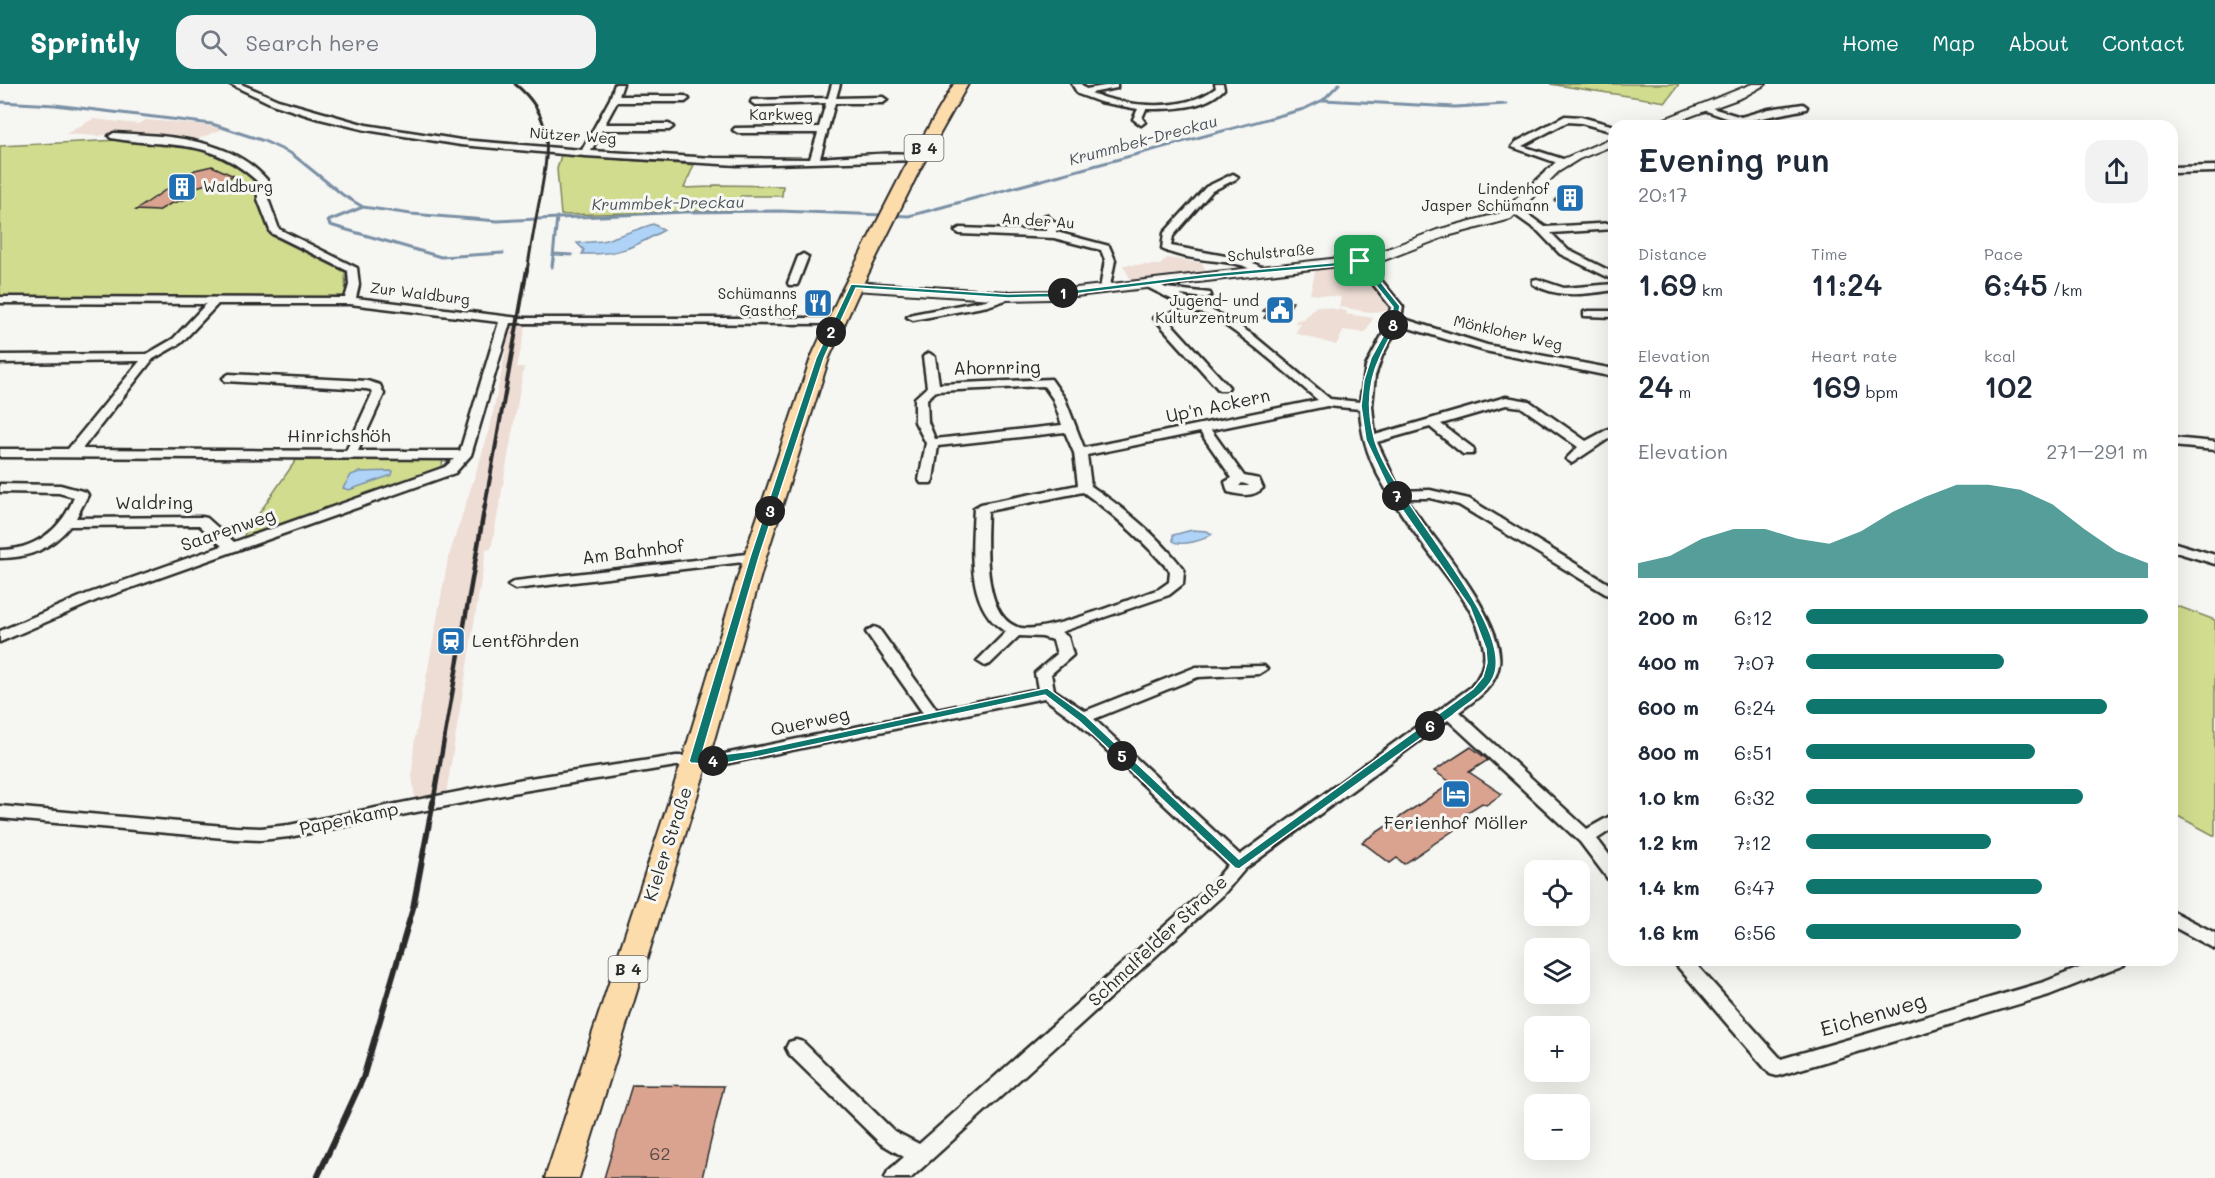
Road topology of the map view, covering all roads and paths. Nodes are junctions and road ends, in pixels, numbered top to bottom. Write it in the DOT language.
graph roads {
  1 [pos="234,84"];
  2 [pos="619,84"];
  3 [pos="836,84"];
  4 [pos="961,84"];
  5 [pos="1761,84"];
  6 [pos="1222,85"];
  7 [pos="1114,86"];
  8 [pos="1078,88"];
  9 [pos="614,99"];
  10 [pos="685,99"];
  11 [pos="883,100"];
  12 [pos="833,101"];
  13 [pos="755,102"];
  14 [pos="1143,107"];
  15 [pos="1803,107"];
  16 [pos="1702,108"];
  17 [pos="1669,120"];
  18 [pos="1736,120"];
  19 [pos="1751,120"];
  20 [pos="1141,122"];
  21 [pos="599,127"];
  22 [pos="669,127"];
  23 [pos="1608,127"];
  24 [pos="738,130"];
  25 [pos="823,130"];
  26 [pos="114,136"];
  27 [pos="1608,144"];
  28 [pos="585,153"];
  29 [pos="918,158"];
  30 [pos="814,161"];
  31 [pos="1566,163"];
  32 [pos="2215,169"];
  33 [pos="2178,170"];
  34 [pos="1233,177"];
  35 [pos="1515,210"];
  36 [pos="1046,218"];
  37 [pos="1608,226"];
  38 [pos="1543,230"];
  39 [pos="960,231"];
  40 [pos="1051,236"];
  41 [pos="803,257"];
  42 [pos="1360,261"];
  43 [pos="1259,270"];
  44 [pos="1608,274"];
  45 [pos="1537,282"];
  46 [pos="793,283"];
  47 [pos="854,285"];
  48 [pos="1152,286"];
  49 [pos="1608,287"];
  50 [pos="1105,289"];
  51 [pos="1206,295"];
  52 [pos="1008,296"];
  53 [pos="0,300"];
  54 [pos="350,301"];
  55 [pos="215,302"];
  56 [pos="1200,310"];
  57 [pos="1588,314"];
  58 [pos="1608,314"];
  59 [pos="914,317"];
  60 [pos="506,320"];
  61 [pos="1395,320"];
  62 [pos="836,321"];
  63 [pos="148,357"];
  64 [pos="929,357"];
  65 [pos="0,359"];
  66 [pos="1608,372"];
  67 [pos="229,378"];
  68 [pos="1222,387"];
  69 [pos="933,388"];
  70 [pos="1327,402"];
  71 [pos="1365,406"];
  72 [pos="1430,422"];
  73 [pos="1069,428"];
  74 [pos="1203,428"];
  75 [pos="1608,434"];
  76 [pos="1370,440"];
  77 [pos="932,443"];
  78 [pos="2178,443"];
  79 [pos="2215,446"];
  80 [pos="1586,447"];
  81 [pos="1468,451"];
  82 [pos="0,453"];
  83 [pos="72,453"];
  84 [pos="351,453"];
  85 [pos="1080,453"];
  86 [pos="465,455"];
  87 [pos="1572,459"];
  88 [pos="1240,479"];
  89 [pos="926,480"];
  90 [pos="0,488"];
  91 [pos="1085,488"];
  92 [pos="1396,495"];
  93 [pos="66,522"];
  94 [pos="232,547"];
  95 [pos="2178,548"];
  96 [pos="0,554"];
  97 [pos="755,557"];
  98 [pos="2215,560"];
  99 [pos="515,585"];
  100 [pos="1608,589"];
  101 [pos="1016,631"];
  102 [pos="1049,631"];
  103 [pos="874,632"];
  104 [pos="0,637"];
  105 [pos="985,661"];
  106 [pos="1259,669"];
  107 [pos="1047,692"];
  108 [pos="1449,712"];
  109 [pos="933,716"];
  110 [pos="1083,718"];
  111 [pos="695,761"];
  112 [pos="0,812"];
  113 [pos="1608,824"];
  114 [pos="1586,838"];
  115 [pos="1239,865"];
  116 [pos="1608,866"];
  117 [pos="2178,923"];
  118 [pos="2215,942"];
  119 [pos="1686,966"];
  120 [pos="2103,966"];
  121 [pos="796,1048"];
  122 [pos="921,1156"];
  123 [pos="562,1178"];
  124 [pos="896,1178"];
  1 -- 28 [label="street, Nützer Weg"];
  2 -- 9 [label="street"];
  3 -- 12 [label="street, Karkweg"];
  4 -- 29 [label="main road, Kieler Straße / B 4"];
  5 -- 16 [label="street"];
  6 -- 14 [label="street"];
  7 -- 8 [label="street"];
  8 -- 14 [label="street"];
  9 -- 10 [label="street"];
  9 -- 21 [label="street"];
  11 -- 12 [label="street, Karkweg"];
  12 -- 13 [label="street, Karkweg"];
  12 -- 25 [label="street, Karkweg"];
  14 -- 20 [label="street"];
  15 -- 19 [label="street"];
  16 -- 17 [label="street"];
  16 -- 18 [label="street"];
  21 -- 22 [label="street"];
  21 -- 28 [label="street"];
  23 -- 31 [label="street"];
  24 -- 25 [label="street, Karkweg"];
  25 -- 30 [label="street, Karkweg"];
  26 -- 54 [label="street"];
  27 -- 31 [label="street, Schulstraße"];
  28 -- 30 [label="street, Nützer Weg"];
  29 -- 30 [label="street, Nützer Weg"];
  29 -- 47 [label="main road, Kieler Straße / B 4"];
  31 -- 35 [label="street, Schulstraße"];
  32 -- 33 [label="street"];
  34 -- 43 [label="street"];
  35 -- 38 [label="street"];
  35 -- 42 [label="street, Schulstraße"];
  36 -- 40 [label="street"];
  37 -- 38 [label="street"];
  38 -- 44 [label="street"];
  39 -- 40 [label="street, An der Au"];
  40 -- 50 [label="street, An der Au"];
  41 -- 46 [label="street"];
  42 -- 43 [label="street, Schulstraße"];
  42 -- 61 [label="street"];
  43 -- 48 [label="street, Schulstraße"];
  45 -- 49 [label="street"];
  47 -- 52 [label="street, Schulstraße"];
  47 -- 62 [label="main road, Kieler Straße / B 4"];
  48 -- 50 [label="street, Schulstraße"];
  48 -- 51 [label="street"];
  48 -- 56 [label="street"];
  50 -- 52 [label="street, Schulstraße"];
  52 -- 59 [label="street, Schulstraße"];
  53 -- 55 [label="street, Zur Waldburg"];
  54 -- 55 [label="street, Zur Waldburg"];
  54 -- 60 [label="street, Zur Waldburg"];
  55 -- 63 [label="street"];
  56 -- 68 [label="street"];
  56 -- 70 [label="street"];
  57 -- 58 [label="street"];
  60 -- 62 [label="street, Zur Waldburg"];
  60 -- 86 [label="street"];
  61 -- 66 [label="street, Mönkloher Weg"];
  61 -- 71 [label="street, Schmalfelder Straße"];
  62 -- 97 [label="main road, Kieler Straße / B 4"];
  63 -- 65 [label="street"];
  63 -- 83 [label="street"];
  64 -- 69 [label="street, Ahornring"];
  67 -- 84 [label="street"];
  69 -- 73 [label="street, Ahornring"];
  69 -- 77 [label="street, Ahornring"];
  70 -- 71 [label="street, Up'n Ackern"];
  70 -- 74 [label="street, Up'n Ackern"];
  71 -- 76 [label="street, Schmalfelder Straße"];
  72 -- 76 [label="street"];
  72 -- 80 [label="street"];
  72 -- 81 [label="street"];
  73 -- 77 [label="street"];
  73 -- 85 [label="street, Ahornring"];
  74 -- 85 [label="street, Up'n Ackern"];
  74 -- 88 [label="street"];
  75 -- 80 [label="street"];
  76 -- 92 [label="street, Schmalfelder Straße"];
  77 -- 89 [label="street"];
  78 -- 79 [label="street"];
  80 -- 87 [label="street"];
  82 -- 83 [label="street, Hinrichshöh"];
  83 -- 84 [label="street, Hinrichshöh"];
  84 -- 86 [label="street, Hinrichshöh"];
  85 -- 91 [label="street, Ahornring"];
  86 -- 94 [label="street, Saarenweg"];
  90 -- 93 [label="street"];
  91 -- 101 [label="street"];
  91 -- 102 [label="street"];
  92 -- 100 [label="street"];
  92 -- 108 [label="street, Schmalfelder Straße"];
  93 -- 94 [label="street, Waldring"];
  93 -- 96 [label="street"];
  94 -- 104 [label="street, Saarenweg"];
  95 -- 98 [label="street"];
  97 -- 99 [label="street, Am Bahnhof"];
  97 -- 111 [label="main road, Kieler Straße / B 4"];
  101 -- 102 [label="street"];
  101 -- 105 [label="street"];
  102 -- 107 [label="street"];
  103 -- 109 [label="street"];
  106 -- 110 [label="street"];
  107 -- 109 [label="street, Querweg"];
  107 -- 110 [label="street"];
  108 -- 114 [label="street"];
  108 -- 115 [label="street, Schmalfelder Straße"];
  109 -- 111 [label="street, Querweg"];
  110 -- 115 [label="street"];
  111 -- 112 [label="street, Papenkamp"];
  111 -- 123 [label="main road, Kieler Straße / B 4"];
  113 -- 114 [label="street"];
  114 -- 116 [label="street"];
  115 -- 122 [label="street, Schmalfelder Straße"];
  117 -- 118 [label="street"];
  119 -- 120 [label="street, Eichenweg"];
  121 -- 122 [label="street"];
  122 -- 124 [label="street, Schmalfelder Straße"];
}
